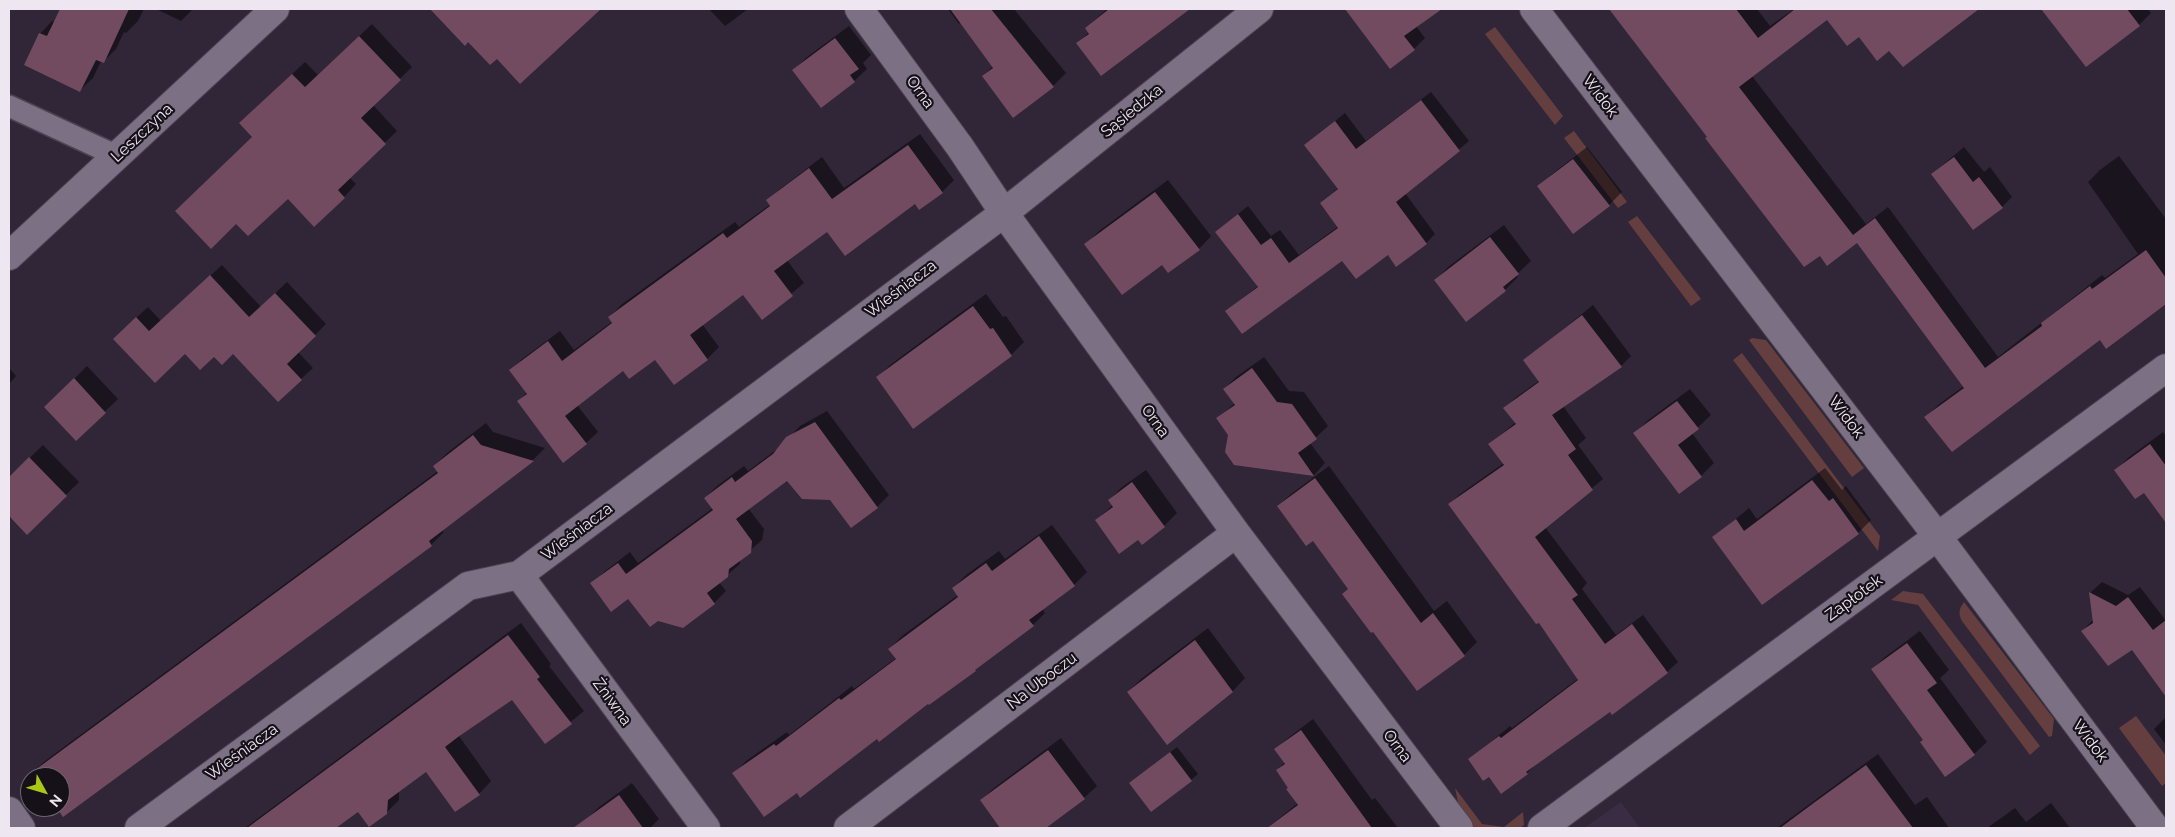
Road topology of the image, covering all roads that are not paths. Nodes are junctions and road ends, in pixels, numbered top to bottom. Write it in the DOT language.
graph roads {
  1 [pos="275,9"];
  2 [pos="859,9"];
  3 [pos="1260,9"];
  4 [pos="1534,9"];
  5 [pos="9,106"];
  6 [pos="117,156"];
  7 [pos="1004,213"];
  8 [pos="9,256"];
  9 [pos="2166,368"];
  10 [pos="1236,533"];
  11 [pos="1937,536"];
  12 [pos="519,575"];
  13 [pos="9,812"];
  14 [pos="21,828"];
  15 [pos="139,828"];
  16 [pos="706,828"];
  17 [pos="848,828"];
  18 [pos="1459,828"];
  19 [pos="1542,828"];
  20 [pos="2155,828"];
  1 -- 6 [label="street, Leszczyna"];
  2 -- 7 [label="street, Orna"];
  3 -- 7 [label="street, Sąsiedzka"];
  4 -- 11 [label="street, Widok"];
  5 -- 6 [label="lane"];
  6 -- 8 [label="street, Leszczyna"];
  7 -- 10 [label="street, Orna"];
  7 -- 12 [label="street, Wieśniacza"];
  9 -- 11 [label="street, Zapłotek"];
  10 -- 17 [label="street, Na Uboczu"];
  10 -- 18 [label="street, Orna"];
  11 -- 19 [label="street, Zapłotek"];
  11 -- 20 [label="street, Widok"];
  12 -- 15 [label="street, Wieśniacza"];
  12 -- 16 [label="street, Żniwna"];
  13 -- 14 [label="street"];
}
